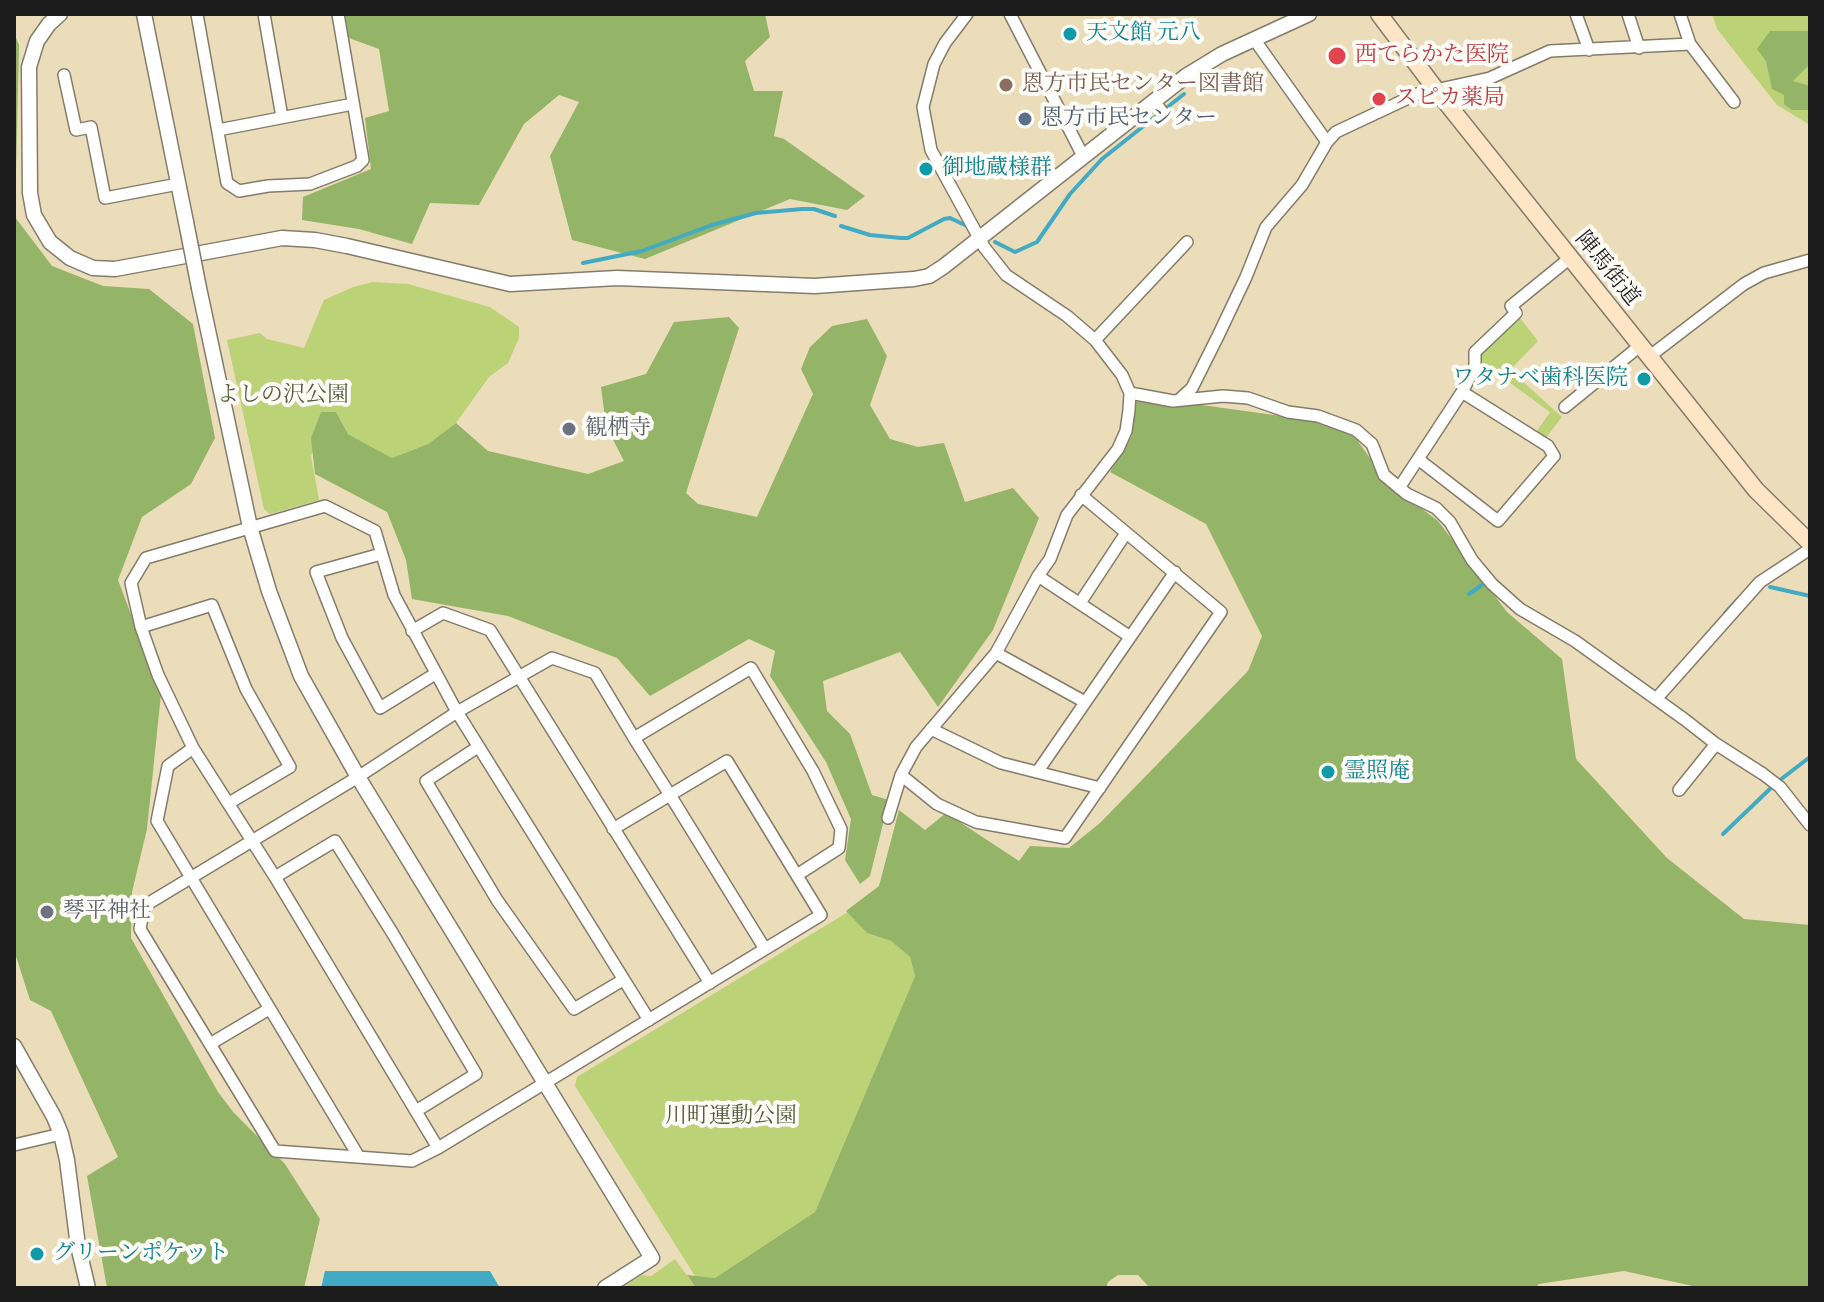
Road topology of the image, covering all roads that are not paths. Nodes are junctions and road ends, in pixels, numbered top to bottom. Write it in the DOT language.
graph roads {
  1 [pos="60,14"];
  2 [pos="144,14"];
  3 [pos="197,14"];
  4 [pos="264,14"];
  5 [pos="338,14"];
  6 [pos="967,14"];
  7 [pos="1010,14"];
  8 [pos="1309,14"];
  9 [pos="1379,14"];
  10 [pos="1576,14"];
  11 [pos="1628,14"];
  12 [pos="1680,14"];
  13 [pos="1254,39"];
  14 [pos="1690,44"];
  15 [pos="1639,48"];
  16 [pos="1589,50"];
  17 [pos="64,75"];
  18 [pos="1437,91"];
  19 [pos="1734,102"];
  20 [pos="353,104"];
  21 [pos="282,117"];
  22 [pos="218,130"];
  23 [pos="1327,142"];
  24 [pos="1083,156"];
  25 [pos="178,184"];
  26 [pos="978,239"];
  27 [pos="1187,242"];
  28 [pos="1570,258"];
  29 [pos="1810,260"];
  30 [pos="1095,340"];
  31 [pos="1646,351"];
  32 [pos="1462,392"];
  33 [pos="1130,393"];
  34 [pos="1178,401"];
  35 [pos="1565,407"];
  36 [pos="1418,459"];
  37 [pos="1399,488"];
  38 [pos="1081,495"];
  39 [pos="250,527"];
  40 [pos="1126,533"];
  41 [pos="1810,546"];
  42 [pos="381,554"];
  43 [pos="1175,572"];
  44 [pos="1038,576"];
  45 [pos="1080,603"];
  46 [pos="141,627"];
  47 [pos="412,631"];
  48 [pos="1129,636"];
  49 [pos="996,653"];
  50 [pos="435,674"];
  51 [pos="518,678"];
  52 [pos="1656,699"];
  53 [pos="1085,702"];
  54 [pos="457,712"];
  55 [pos="931,729"];
  56 [pos="634,738"];
  57 [pos="1716,744"];
  58 [pos="478,747"];
  59 [pos="193,748"];
  60 [pos="1038,771"];
  61 [pos="901,775"];
  62 [pos="358,777"];
  63 [pos="1100,788"];
  64 [pos="1679,790"];
  65 [pos="670,795"];
  66 [pos="229,803"];
  67 [pos="888,818"];
  68 [pos="1810,825"];
  69 [pos="613,829"];
  70 [pos="251,839"];
  71 [pos="797,875"];
  72 [pos="191,876"];
  73 [pos="275,877"];
  74 [pos="765,949"];
  75 [pos="623,980"];
  76 [pos="710,983"];
  77 [pos="269,1009"];
  78 [pos="649,1020"];
  79 [pos="210,1044"];
  80 [pos="14,1046"];
  81 [pos="544,1083"];
  82 [pos="416,1111"];
  83 [pos="61,1134"];
  84 [pos="14,1145"];
  85 [pos="438,1148"];
  86 [pos="359,1157"];
  87 [pos="88,1288"];
  88 [pos="605,1288"];
  1 -- 26 [label="street"];
  2 -- 25 [label="street"];
  3 -- 22 [label="street"];
  4 -- 21 [label="street"];
  5 -- 20 [label="street"];
  6 -- 26 [label="street"];
  7 -- 24 [label="street"];
  8 -- 13 [label="street"];
  9 -- 18 [label="main road, 陣馬街道"];
  10 -- 16 [label="street"];
  11 -- 15 [label="street"];
  12 -- 14 [label="street"];
  13 -- 23 [label="street"];
  13 -- 24 [label="street"];
  14 -- 15 [label="street"];
  14 -- 19 [label="street"];
  15 -- 16 [label="street"];
  16 -- 18 [label="street"];
  17 -- 25 [label="street"];
  18 -- 23 [label="street"];
  18 -- 28 [label="main road, 陣馬街道"];
  20 -- 21 [label="street"];
  20 -- 22 [label="street"];
  21 -- 22 [label="street"];
  23 -- 34 [label="street"];
  24 -- 26 [label="street"];
  25 -- 39 [label="street, bridge"];
  26 -- 30 [label="street"];
  27 -- 30 [label="street"];
  28 -- 31 [label="main road, 陣馬街道"];
  28 -- 32 [label="street"];
  29 -- 31 [label="street"];
  30 -- 33 [label="street"];
  31 -- 35 [label="street"];
  31 -- 41 [label="main road, 陣馬街道"];
  32 -- 36 [label="street"];
  32 -- 36 [label="street"];
  33 -- 34 [label="street"];
  33 -- 38 [label="street"];
  34 -- 37 [label="street"];
  36 -- 37 [label="street"];
  37 -- 52 [label="street"];
  38 -- 40 [label="street"];
  38 -- 44 [label="street"];
  39 -- 42 [label="street"];
  39 -- 46 [label="street"];
  39 -- 62 [label="street"];
  40 -- 43 [label="street"];
  40 -- 45 [label="street"];
  41 -- 52 [label="street"];
  42 -- 47 [label="street"];
  42 -- 50 [label="street"];
  43 -- 48 [label="street"];
  43 -- 63 [label="street"];
  44 -- 45 [label="street"];
  44 -- 49 [label="street"];
  45 -- 48 [label="street"];
  46 -- 59 [label="street"];
  46 -- 66 [label="street"];
  47 -- 50 [label="street"];
  47 -- 51 [label="street"];
  48 -- 53 [label="street"];
  49 -- 53 [label="street"];
  49 -- 55 [label="street"];
  50 -- 54 [label="street"];
  51 -- 54 [label="street"];
  51 -- 56 [label="street"];
  51 -- 69 [label="street"];
  52 -- 57 [label="street"];
  53 -- 60 [label="street"];
  54 -- 58 [label="street"];
  54 -- 62 [label="street"];
  55 -- 60 [label="street"];
  55 -- 61 [label="street"];
  56 -- 65 [label="street"];
  56 -- 71 [label="street"];
  57 -- 64 [label="street"];
  57 -- 68 [label="street"];
  58 -- 75 [label="street"];
  58 -- 75 [label="street"];
  59 -- 66 [label="street"];
  59 -- 72 [label="street"];
  60 -- 63 [label="street"];
  61 -- 63 [label="street"];
  61 -- 67 [label="street"];
  62 -- 70 [label="street"];
  62 -- 81 [label="street"];
  65 -- 69 [label="street"];
  65 -- 71 [label="street"];
  65 -- 74 [label="street"];
  66 -- 70 [label="street"];
  69 -- 76 [label="street"];
  70 -- 72 [label="street"];
  70 -- 73 [label="street"];
  71 -- 74 [label="street"];
  72 -- 77 [label="street"];
  72 -- 79 [label="street"];
  73 -- 82 [label="street"];
  73 -- 82 [label="street"];
  74 -- 76 [label="street"];
  75 -- 78 [label="street"];
  76 -- 78 [label="street"];
  77 -- 79 [label="street"];
  77 -- 86 [label="street"];
  78 -- 81 [label="street"];
  79 -- 86 [label="street"];
  80 -- 83 [label="street"];
  81 -- 85 [label="street"];
  81 -- 88 [label="street"];
  82 -- 85 [label="street"];
  83 -- 84 [label="street"];
  83 -- 87 [label="street"];
  85 -- 86 [label="street"];
}
